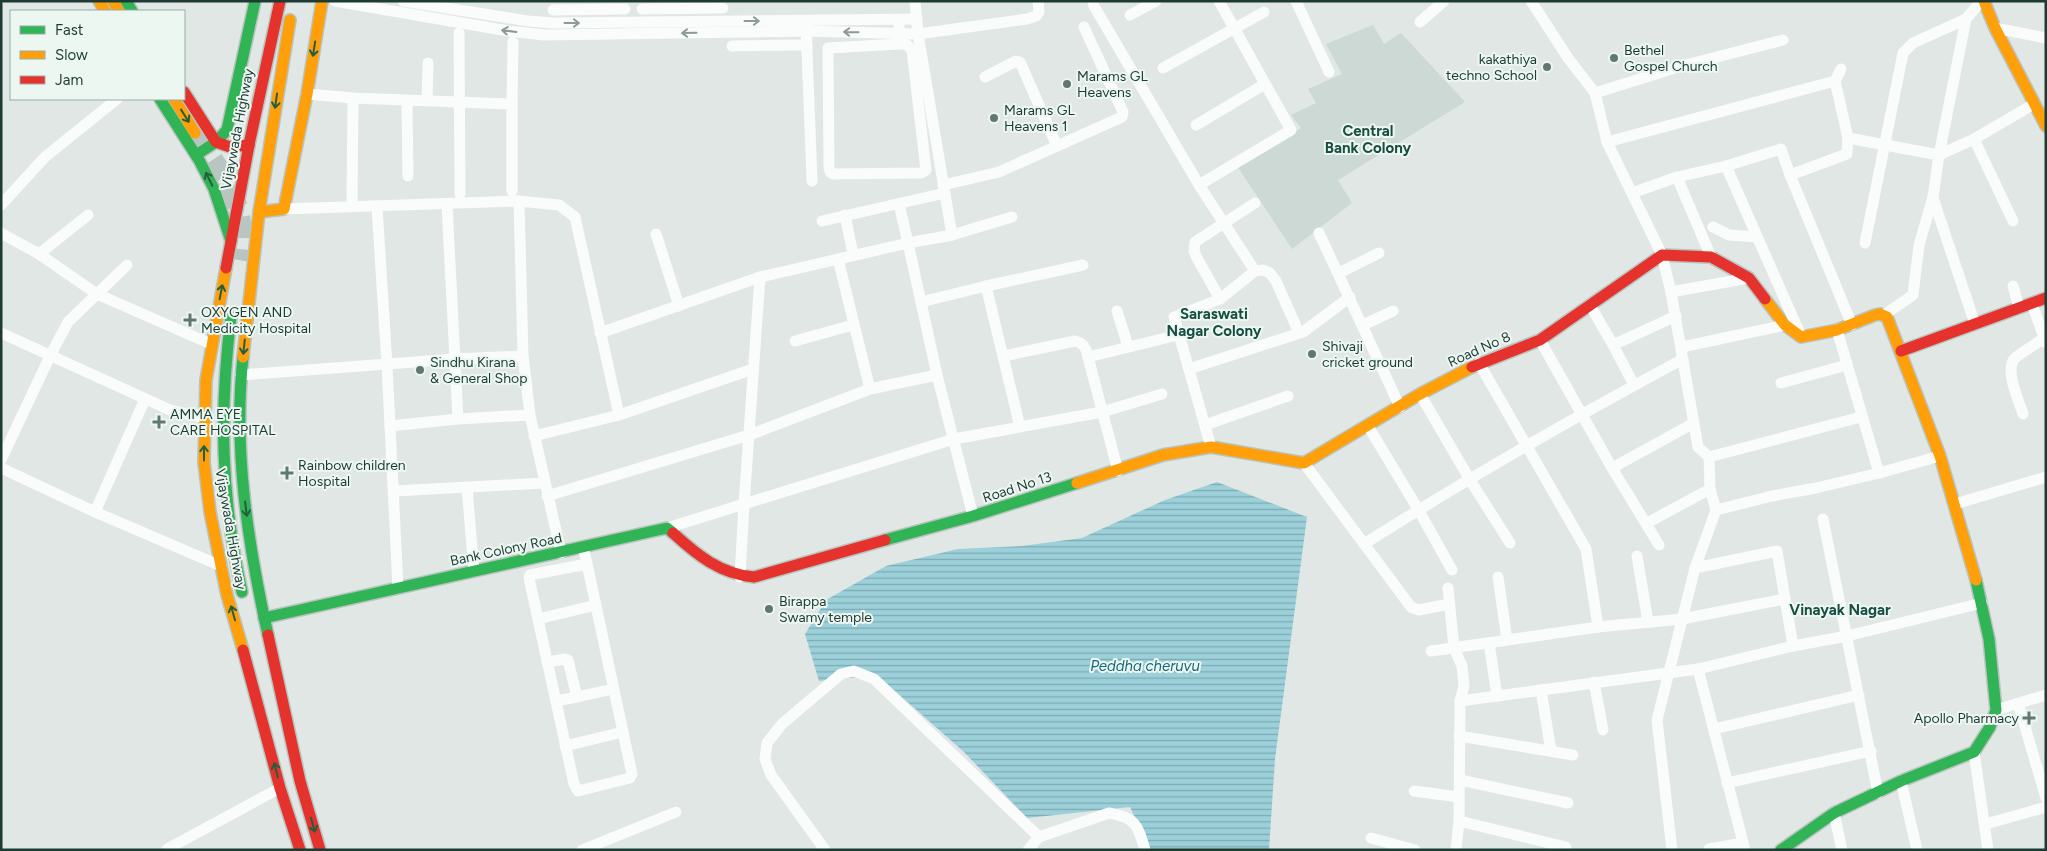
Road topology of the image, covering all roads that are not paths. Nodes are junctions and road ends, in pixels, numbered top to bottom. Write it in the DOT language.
graph roads {
  1 [pos="255,1"];
  2 [pos="280,1"];
  3 [pos="322,1"];
  4 [pos="335,1"];
  5 [pos="402,1"];
  6 [pos="915,1"];
  7 [pos="1038,1"];
  8 [pos="1093,1"];
  9 [pos="1156,1"];
  10 [pos="1219,1"];
  11 [pos="1296,1"];
  12 [pos="1444,1"];
  13 [pos="1531,1"];
  14 [pos="1982,1"];
  15 [pos="723,4"];
  16 [pos="552,5"];
  17 [pos="625,5"];
  18 [pos="642,5"];
  19 [pos="291,11"];
  20 [pos="1264,12"];
  21 [pos="1130,15"];
  22 [pos="1966,18"];
  23 [pos="899,19"];
  24 [pos="917,19"];
  25 [pos="532,22"];
  26 [pos="642,22"];
  27 [pos="1420,22"];
  28 [pos="553,23"];
  29 [pos="806,26"];
  30 [pos="723,27"];
  31 [pos="1084,27"];
  32 [pos="626,28"];
  33 [pos="1995,28"];
  34 [pos="1235,29"];
  35 [pos="459,33"];
  36 [pos="531,34"];
  37 [pos="918,34"];
  38 [pos="2046,38"];
  39 [pos="886,39"];
  40 [pos="900,39"];
  41 [pos="1783,40"];
  42 [pos="513,42"];
  43 [pos="806,45"];
  44 [pos="732,46"];
  45 [pos="428,63"];
  46 [pos="1163,68"];
  47 [pos="1841,69"];
  48 [pos="1329,72"];
  49 [pos="985,77"];
  50 [pos="1835,81"];
  51 [pos="1265,84"];
  52 [pos="1595,93"];
  53 [pos="185,94"];
  54 [pos="307,94"];
  55 [pos="353,98"];
  56 [pos="116,100"];
  57 [pos="161,100"];
  58 [pos="175,100"];
  59 [pos="407,101"];
  60 [pos="427,101"];
  61 [pos="458,102"];
  62 [pos="512,104"];
  63 [pos="2034,104"];
  64 [pos="1196,125"];
  65 [pos="2046,126"];
  66 [pos="196,133"];
  67 [pos="1848,138"];
  68 [pos="1974,139"];
  69 [pos="216,142"];
  70 [pos="1608,142"];
  71 [pos="1885,144"];
  72 [pos="249,145"];
  73 [pos="1057,146"];
  74 [pos="196,155"];
  75 [pos="1939,155"];
  76 [pos="1726,166"];
  77 [pos="1790,175"];
  78 [pos="408,176"];
  79 [pos="1677,177"];
  80 [pos="812,181"];
  81 [pos="1198,186"];
  82 [pos="944,189"];
  83 [pos="512,191"];
  84 [pos="1632,192"];
  85 [pos="460,194"];
  86 [pos="1933,197"];
  87 [pos="352,199"];
  88 [pos="519,201"];
  89 [pos="1254,203"];
  90 [pos="447,204"];
  91 [pos="899,204"];
  92 [pos="1,205"];
  93 [pos="378,207"];
  94 [pos="284,209"];
  95 [pos="259,212"];
  96 [pos="88,215"];
  97 [pos="845,215"];
  98 [pos="1012,217"];
  99 [pos="822,221"];
  100 [pos="2013,221"];
  101 [pos="1223,224"];
  102 [pos="1713,226"];
  103 [pos="1,233"];
  104 [pos="1319,233"];
  105 [pos="656,234"];
  106 [pos="952,235"];
  107 [pos="1757,237"];
  108 [pos="231,242"];
  109 [pos="908,243"];
  110 [pos="1865,243"];
  111 [pos="1380,253"];
  112 [pos="39,254"];
  113 [pos="853,254"];
  114 [pos="1662,254"];
  115 [pos="1711,256"];
  116 [pos="838,259"];
  117 [pos="126,265"];
  118 [pos="1083,265"];
  119 [pos="1255,271"];
  120 [pos="1339,273"];
  121 [pos="760,277"];
  122 [pos="1749,278"];
  123 [pos="986,286"];
  124 [pos="2013,286"];
  125 [pos="1672,292"];
  126 [pos="97,294"];
  127 [pos="1350,296"];
  128 [pos="2046,298"];
  129 [pos="1220,299"];
  130 [pos="921,302"];
  131 [pos="2032,304"];
  132 [pos="1590,305"];
  133 [pos="678,306"];
  134 [pos="232,308"];
  135 [pos="2019,308"];
  136 [pos="1117,311"];
  137 [pos="1393,311"];
  138 [pos="1884,315"];
  139 [pos="1676,316"];
  140 [pos="1785,324"];
  141 [pos="1975,324"];
  142 [pos="854,325"];
  143 [pos="1363,325"];
  144 [pos="1852,325"];
  145 [pos="1837,330"];
  146 [pos="600,333"];
  147 [pos="1298,333"];
  148 [pos="4,334"];
  149 [pos="1178,335"];
  150 [pos="1802,337"];
  151 [pos="1540,340"];
  152 [pos="795,341"];
  153 [pos="2045,341"];
  154 [pos="211,344"];
  155 [pos="1613,345"];
  156 [pos="1,346"];
  157 [pos="1128,346"];
  158 [pos="1682,347"];
  159 [pos="1901,351"];
  160 [pos="50,356"];
  161 [pos="523,356"];
  162 [pos="1004,356"];
  163 [pos="1088,357"];
  164 [pos="454,359"];
  165 [pos="1683,359"];
  166 [pos="1479,363"];
  167 [pos="387,365"];
  168 [pos="1847,365"];
  169 [pos="753,369"];
  170 [pos="1189,369"];
  171 [pos="241,375"];
  172 [pos="937,375"];
  173 [pos="1781,383"];
  174 [pos="1634,385"];
  175 [pos="870,389"];
  176 [pos="1162,394"];
  177 [pos="1420,394"];
  178 [pos="1288,396"];
  179 [pos="145,399"];
  180 [pos="1400,407"];
  181 [pos="1102,412"];
  182 [pos="2023,414"];
  183 [pos="530,415"];
  184 [pos="619,415"];
  185 [pos="1582,415"];
  186 [pos="1861,417"];
  187 [pos="205,418"];
  188 [pos="458,419"];
  189 [pos="1694,423"];
  190 [pos="1205,425"];
  191 [pos="390,426"];
  192 [pos="1368,426"];
  193 [pos="1020,427"];
  194 [pos="749,435"];
  195 [pos="534,436"];
  196 [pos="954,439"];
  197 [pos="1211,447"];
  198 [pos="1526,447"];
  199 [pos="1940,456"];
  200 [pos="1709,457"];
  201 [pos="1,460"];
  202 [pos="1304,463"];
  203 [pos="1,468"];
  204 [pos="1612,468"];
  205 [pos="1118,471"];
  206 [pos="1879,473"];
  207 [pos="2046,477"];
  208 [pos="1470,480"];
  209 [pos="544,483"];
  210 [pos="467,487"];
  211 [pos="1710,489"];
  212 [pos="394,491"];
  213 [pos="546,496"];
  214 [pos="744,504"];
  215 [pos="1955,504"];
  216 [pos="1418,509"];
  217 [pos="1716,510"];
  218 [pos="96,512"];
  219 [pos="973,516"];
  220 [pos="1823,519"];
  221 [pos="1647,523"];
  222 [pos="667,528"];
  223 [pos="1510,543"];
  224 [pos="1364,544"];
  225 [pos="1659,545"];
  226 [pos="583,548"];
  227 [pos="561,553"];
  228 [pos="1637,556"];
  229 [pos="587,564"];
  230 [pos="221,566"];
  231 [pos="1695,568"];
  232 [pos="1452,570"];
  233 [pos="474,571"];
  234 [pos="740,577"];
  235 [pos="1498,577"];
  236 [pos="398,588"];
  237 [pos="1448,588"];
  238 [pos="1785,599"];
  239 [pos="1982,603"];
  240 [pos="245,604"];
  241 [pos="1449,604"];
  242 [pos="596,605"];
  243 [pos="264,618"];
  244 [pos="538,619"];
  245 [pos="1682,619"];
  246 [pos="1648,622"];
  247 [pos="1598,627"];
  248 [pos="1847,636"];
  249 [pos="1507,640"];
  250 [pos="1489,643"];
  251 [pos="1793,646"];
  252 [pos="1454,648"];
  253 [pos="1431,651"];
  254 [pos="259,654"];
  255 [pos="547,662"];
  256 [pos="1698,668"];
  257 [pos="1669,672"];
  258 [pos="276,676"];
  259 [pos="1594,682"];
  260 [pos="613,689"];
  261 [pos="1541,690"];
  262 [pos="1859,695"];
  263 [pos="2046,695"];
  264 [pos="1497,696"];
  265 [pos="577,697"];
  266 [pos="1460,701"];
  267 [pos="556,702"];
  268 [pos="2018,703"];
  269 [pos="1996,710"];
  270 [pos="1714,729"];
  271 [pos="1603,730"];
  272 [pos="623,732"];
  273 [pos="1459,736"];
  274 [pos="565,746"];
  275 [pos="1551,751"];
  276 [pos="1871,751"];
  277 [pos="1974,752"];
  278 [pos="1573,755"];
  279 [pos="1460,780"];
  280 [pos="1901,781"];
  281 [pos="1727,783"];
  282 [pos="280,788"];
  283 [pos="1414,791"];
  284 [pos="1878,792"];
  285 [pos="1459,797"];
  286 [pos="2046,798"];
  287 [pos="1568,803"];
  288 [pos="2046,807"];
  289 [pos="676,812"];
  290 [pos="1834,813"];
  291 [pos="1459,821"];
  292 [pos="1986,824"];
  293 [pos="1040,837"];
  294 [pos="1371,838"];
  295 [pos="1744,846"];
  296 [pos="1566,847"];
  297 [pos="1709,848"];
  298 [pos="167,849"];
  299 [pos="300,850"];
  300 [pos="320,850"];
  301 [pos="582,850"];
  302 [pos="825,850"];
  303 [pos="1028,850"];
  304 [pos="1145,850"];
  305 [pos="1415,850"];
  306 [pos="1456,850"];
  307 [pos="1672,850"];
  308 [pos="1781,850"];
  309 [pos="1842,850"];
  310 [pos="1918,850"];
  311 [pos="1988,850"];
  1 -- 69 [label="main road"];
  2 -- 72 [label="main road, Vijaywada Highway"];
  3 -- 54 [label="main road, one-way"];
  36 -- 4 [label="street, one-way"];
  5 -- 25 [label="street"];
  6 -- 24 [label="street"];
  7 -- 37 [label="street"];
  8 -- 81 [label="street"];
  9 -- 21 [label="street"];
  10 -- 34 [label="street"];
  11 -- 48 [label="street"];
  12 -- 27 [label="street"];
  13 -- 52 [label="street"];
  14 -- 22 [label="street"];
  14 -- 33 [label="main road"];
  15 -- 18 [label="street"];
  15 -- 30 [label="street"];
  16 -- 17 [label="street"];
  16 -- 28 [label="street"];
  17 -- 32 [label="street"];
  18 -- 26 [label="street"];
  19 -- 95 [label="main road, Vijaywada Highway, one-way"];
  20 -- 34 [label="street"];
  22 -- 71 [label="street"];
  22 -- 75 [label="street"];
  23 -- 24 [label="street"];
  23 -- 29 [label="street"];
  23 -- 40 [label="street"];
  24 -- 37 [label="street"];
  25 -- 28 [label="street"];
  25 -- 36 [label="street"];
  26 -- 30 [label="street"];
  26 -- 32 [label="street"];
  28 -- 32 [label="street, one-way"];
  29 -- 30 [label="street"];
  39 -- 29 [label="street, one-way"];
  29 -- 43 [label="street"];
  30 -- 32 [label="street, one-way"];
  31 -- 73 [label="street"];
  32 -- 36 [label="street"];
  33 -- 38 [label="street"];
  33 -- 63 [label="main road"];
  34 -- 46 [label="street"];
  34 -- 51 [label="street"];
  35 -- 61 [label="street"];
  37 -- 40 [label="street"];
  37 -- 82 [label="street"];
  39 -- 40 [label="street"];
  39 -- 40 [label="street"];
  41 -- 52 [label="street"];
  42 -- 62 [label="street"];
  43 -- 44 [label="street"];
  43 -- 80 [label="street"];
  45 -- 60 [label="street"];
  47 -- 50 [label="street"];
  49 -- 73 [label="street"];
  50 -- 67 [label="street"];
  50 -- 70 [label="street"];
  51 -- 64 [label="street"];
  51 -- 81 [label="street"];
  52 -- 70 [label="street"];
  53 -- 69 [label="main road"];
  54 -- 55 [label="street"];
  54 -- 94 [label="main road"];
  55 -- 59 [label="street"];
  55 -- 87 [label="street"];
  56 -- 92 [label="street"];
  57 -- 74 [label="main road"];
  58 -- 66 [label="main road, one-way"];
  59 -- 60 [label="street"];
  59 -- 78 [label="street"];
  60 -- 61 [label="street"];
  61 -- 62 [label="street"];
  61 -- 85 [label="street"];
  62 -- 83 [label="street"];
  63 -- 65 [label="main road"];
  63 -- 68 [label="street"];
  67 -- 71 [label="street"];
  67 -- 77 [label="street"];
  68 -- 75 [label="street"];
  68 -- 100 [label="street"];
  69 -- 72 [label="main road"];
  69 -- 74 [label="main road"];
  70 -- 84 [label="street"];
  71 -- 75 [label="street"];
  71 -- 110 [label="street"];
  72 -- 108 [label="main road, Vijaywada Highway"];
  73 -- 82 [label="street"];
  108 -- 74 [label="main road, one-way"];
  75 -- 86 [label="street"];
  76 -- 77 [label="street"];
  76 -- 79 [label="street"];
  76 -- 107 [label="street"];
  77 -- 144 [label="street"];
  79 -- 84 [label="street"];
  79 -- 115 [label="street"];
  81 -- 101 [label="street"];
  82 -- 91 [label="street"];
  82 -- 106 [label="street"];
  84 -- 114 [label="street"];
  86 -- 138 [label="street"];
  86 -- 141 [label="street"];
  88 -- 90 [label="street"];
  88 -- 146 [label="street"];
  88 -- 161 [label="street"];
  89 -- 101 [label="street"];
  90 -- 93 [label="street"];
  90 -- 164 [label="street"];
  91 -- 97 [label="street"];
  91 -- 109 [label="street"];
  93 -- 94 [label="street"];
  93 -- 167 [label="street"];
  94 -- 95 [label="main road"];
  95 -- 171 [label="main road, Vijaywada Highway, one-way"];
  96 -- 112 [label="street"];
  97 -- 99 [label="street"];
  97 -- 113 [label="street"];
  98 -- 106 [label="street"];
  101 -- 119 [label="street"];
  101 -- 129 [label="street"];
  102 -- 107 [label="street"];
  103 -- 112 [label="street"];
  104 -- 120 [label="street"];
  105 -- 133 [label="street"];
  106 -- 109 [label="street"];
  107 -- 150 [label="street"];
  154 -- 108 [label="main road, Vijaywada Highway, one-way"];
  109 -- 113 [label="street"];
  109 -- 130 [label="street"];
  111 -- 120 [label="street"];
  112 -- 126 [label="street"];
  113 -- 116 [label="street"];
  114 -- 115 [label="main road"];
  114 -- 125 [label="street"];
  114 -- 132 [label="main road, Road No 8"];
  115 -- 122 [label="main road"];
  116 -- 121 [label="street"];
  116 -- 142 [label="street"];
  117 -- 126 [label="street"];
  118 -- 123 [label="street"];
  119 -- 129 [label="street"];
  119 -- 147 [label="street"];
  120 -- 127 [label="street"];
  121 -- 133 [label="street"];
  121 -- 169 [label="street"];
  122 -- 125 [label="street"];
  122 -- 140 [label="main road"];
  123 -- 130 [label="street"];
  123 -- 162 [label="street"];
  124 -- 135 [label="street"];
  125 -- 139 [label="street"];
  126 -- 154 [label="street"];
  126 -- 160 [label="street"];
  127 -- 143 [label="street"];
  127 -- 147 [label="street"];
  128 -- 131 [label="main road"];
  129 -- 149 [label="street"];
  130 -- 172 [label="street"];
  131 -- 135 [label="main road"];
  131 -- 153 [label="street"];
  132 -- 151 [label="main road, Road No 8"];
  132 -- 155 [label="street"];
  133 -- 146 [label="street"];
  134 -- 240 [label="main road"];
  135 -- 141 [label="main road"];
  136 -- 157 [label="street"];
  137 -- 143 [label="street"];
  138 -- 144 [label="main road"];
  138 -- 159 [label="main road"];
  139 -- 155 [label="street"];
  139 -- 158 [label="street"];
  140 -- 150 [label="main road"];
  140 -- 158 [label="street"];
  141 -- 159 [label="main road"];
  142 -- 152 [label="street"];
  142 -- 175 [label="street"];
  143 -- 180 [label="street"];
  144 -- 145 [label="main road"];
  145 -- 150 [label="main road"];
  145 -- 168 [label="street"];
  146 -- 184 [label="street"];
  147 -- 170 [label="street"];
  148 -- 156 [label="street"];
  148 -- 160 [label="street"];
  149 -- 157 [label="street"];
  149 -- 170 [label="street"];
  151 -- 166 [label="main road, Road No 8"];
  151 -- 185 [label="street"];
  153 -- 182 [label="street"];
  154 -- 187 [label="main road, Vijaywada Highway"];
  155 -- 174 [label="street"];
  157 -- 163 [label="street"];
  158 -- 165 [label="street"];
  159 -- 199 [label="main road"];
  160 -- 179 [label="street"];
  160 -- 201 [label="street"];
  161 -- 164 [label="street"];
  161 -- 183 [label="street"];
  162 -- 163 [label="street"];
  162 -- 193 [label="street"];
  163 -- 181 [label="street"];
  164 -- 167 [label="street"];
  164 -- 188 [label="street"];
  165 -- 174 [label="street"];
  165 -- 189 [label="street"];
  166 -- 177 [label="main road, Road No 8"];
  166 -- 198 [label="street"];
  167 -- 171 [label="street"];
  167 -- 191 [label="street"];
  168 -- 173 [label="street"];
  168 -- 186 [label="street"];
  169 -- 184 [label="street"];
  169 -- 194 [label="street"];
  170 -- 190 [label="street"];
  171 -- 243 [label="main road, Vijaywada Highway, one-way"];
  172 -- 175 [label="street"];
  172 -- 196 [label="street"];
  174 -- 185 [label="street"];
  175 -- 194 [label="street"];
  176 -- 181 [label="street"];
  177 -- 180 [label="main road, Road No 8"];
  177 -- 208 [label="street"];
  178 -- 190 [label="street"];
  179 -- 187 [label="street"];
  179 -- 218 [label="street"];
  180 -- 192 [label="main road, Road No 8"];
  181 -- 193 [label="street"];
  181 -- 205 [label="street"];
  183 -- 188 [label="street"];
  183 -- 195 [label="street"];
  184 -- 195 [label="street"];
  185 -- 198 [label="street"];
  185 -- 204 [label="street"];
  186 -- 200 [label="street"];
  186 -- 206 [label="street"];
  230 -- 187 [label="main road, Vijaywada Highway, one-way"];
  188 -- 191 [label="street"];
  189 -- 200 [label="street"];
  189 -- 204 [label="street"];
  190 -- 197 [label="street"];
  191 -- 212 [label="street"];
  192 -- 202 [label="main road, Road No 8"];
  192 -- 216 [label="street"];
  193 -- 196 [label="street"];
  194 -- 213 [label="street"];
  194 -- 214 [label="street"];
  195 -- 209 [label="street"];
  196 -- 214 [label="street"];
  196 -- 219 [label="street"];
  197 -- 202 [label="main road, Road No 13"];
  197 -- 205 [label="main road, Road No 13"];
  198 -- 208 [label="street"];
  198 -- 247 [label="street"];
  199 -- 206 [label="street"];
  199 -- 215 [label="main road"];
  200 -- 211 [label="street"];
  202 -- 224 [label="street"];
  203 -- 218 [label="street"];
  204 -- 221 [label="street"];
  205 -- 219 [label="main road, Road No 13"];
  206 -- 217 [label="street"];
  207 -- 215 [label="street"];
  208 -- 216 [label="street"];
  208 -- 223 [label="street"];
  209 -- 210 [label="street"];
  209 -- 213 [label="street"];
  210 -- 212 [label="street"];
  210 -- 233 [label="street"];
  211 -- 217 [label="street"];
  211 -- 221 [label="street"];
  212 -- 236 [label="street"];
  213 -- 227 [label="street"];
  214 -- 222 [label="street"];
  214 -- 234 [label="street"];
  215 -- 239 [label="main road"];
  216 -- 224 [label="street"];
  216 -- 232 [label="street"];
  217 -- 231 [label="street"];
  218 -- 230 [label="street"];
  219 -- 234 [label="main road, Road No 13"];
  220 -- 248 [label="street"];
  221 -- 225 [label="street"];
  222 -- 226 [label="main road, Bank Colony Road"];
  222 -- 234 [label="main road"];
  224 -- 241 [label="street"];
  226 -- 227 [label="main road, Bank Colony Road"];
  226 -- 229 [label="street"];
  227 -- 233 [label="main road, Bank Colony Road"];
  228 -- 246 [label="street"];
  229 -- 242 [label="street"];
  229 -- 244 [label="street"];
  282 -- 230 [label="main road, Vijaywada Highway, one-way"];
  231 -- 238 [label="street"];
  231 -- 245 [label="street"];
  233 -- 236 [label="main road, Bank Colony Road"];
  235 -- 249 [label="street"];
  236 -- 243 [label="main road, Bank Colony Road"];
  237 -- 241 [label="street"];
  238 -- 245 [label="street"];
  238 -- 251 [label="street"];
  239 -- 248 [label="street"];
  239 -- 269 [label="main road"];
  241 -- 252 [label="street"];
  242 -- 244 [label="street"];
  242 -- 260 [label="street"];
  243 -- 258 [label="main road, Vijaywada Highway"];
  244 -- 255 [label="street"];
  245 -- 246 [label="street"];
  245 -- 257 [label="street"];
  246 -- 247 [label="street"];
  247 -- 249 [label="street"];
  248 -- 251 [label="street"];
  248 -- 262 [label="street"];
  249 -- 250 [label="street"];
  250 -- 252 [label="street"];
  250 -- 264 [label="street"];
  251 -- 256 [label="street"];
  252 -- 253 [label="street"];
  252 -- 266 [label="street"];
  254 -- 258 [label="main road"];
  255 -- 265 [label="street"];
  255 -- 267 [label="street"];
  256 -- 257 [label="street"];
  256 -- 270 [label="street"];
  257 -- 259 [label="street"];
  257 -- 307 [label="street"];
  258 -- 300 [label="main road, Vijaywada Highway, one-way"];
  259 -- 261 [label="street"];
  259 -- 271 [label="street"];
  260 -- 265 [label="street"];
  260 -- 272 [label="street"];
  261 -- 264 [label="street"];
  261 -- 275 [label="street"];
  262 -- 270 [label="street"];
  262 -- 276 [label="street"];
  263 -- 268 [label="street"];
  264 -- 266 [label="street"];
  265 -- 267 [label="street"];
  266 -- 273 [label="street"];
  267 -- 274 [label="street"];
  268 -- 269 [label="street"];
  268 -- 286 [label="street"];
  269 -- 277 [label="main road"];
  270 -- 281 [label="street"];
  272 -- 274 [label="street"];
  272 -- 274 [label="street"];
  273 -- 275 [label="street"];
  273 -- 279 [label="street"];
  275 -- 278 [label="street"];
  276 -- 281 [label="street"];
  276 -- 284 [label="street"];
  277 -- 280 [label="main road"];
  277 -- 292 [label="street"];
  279 -- 285 [label="street"];
  279 -- 287 [label="street"];
  280 -- 284 [label="main road"];
  280 -- 310 [label="street"];
  281 -- 295 [label="street"];
  282 -- 298 [label="street"];
  282 -- 299 [label="main road, Vijaywada Highway"];
  283 -- 285 [label="street"];
  284 -- 290 [label="main road"];
  285 -- 291 [label="street"];
  288 -- 292 [label="street"];
  289 -- 301 [label="street"];
  290 -- 308 [label="main road"];
  290 -- 309 [label="street"];
  291 -- 296 [label="street"];
  291 -- 306 [label="street"];
  292 -- 311 [label="street"];
  293 -- 302 [label="street"];
  293 -- 303 [label="street"];
  293 -- 304 [label="street"];
  294 -- 305 [label="street"];
  295 -- 297 [label="street"];
}
